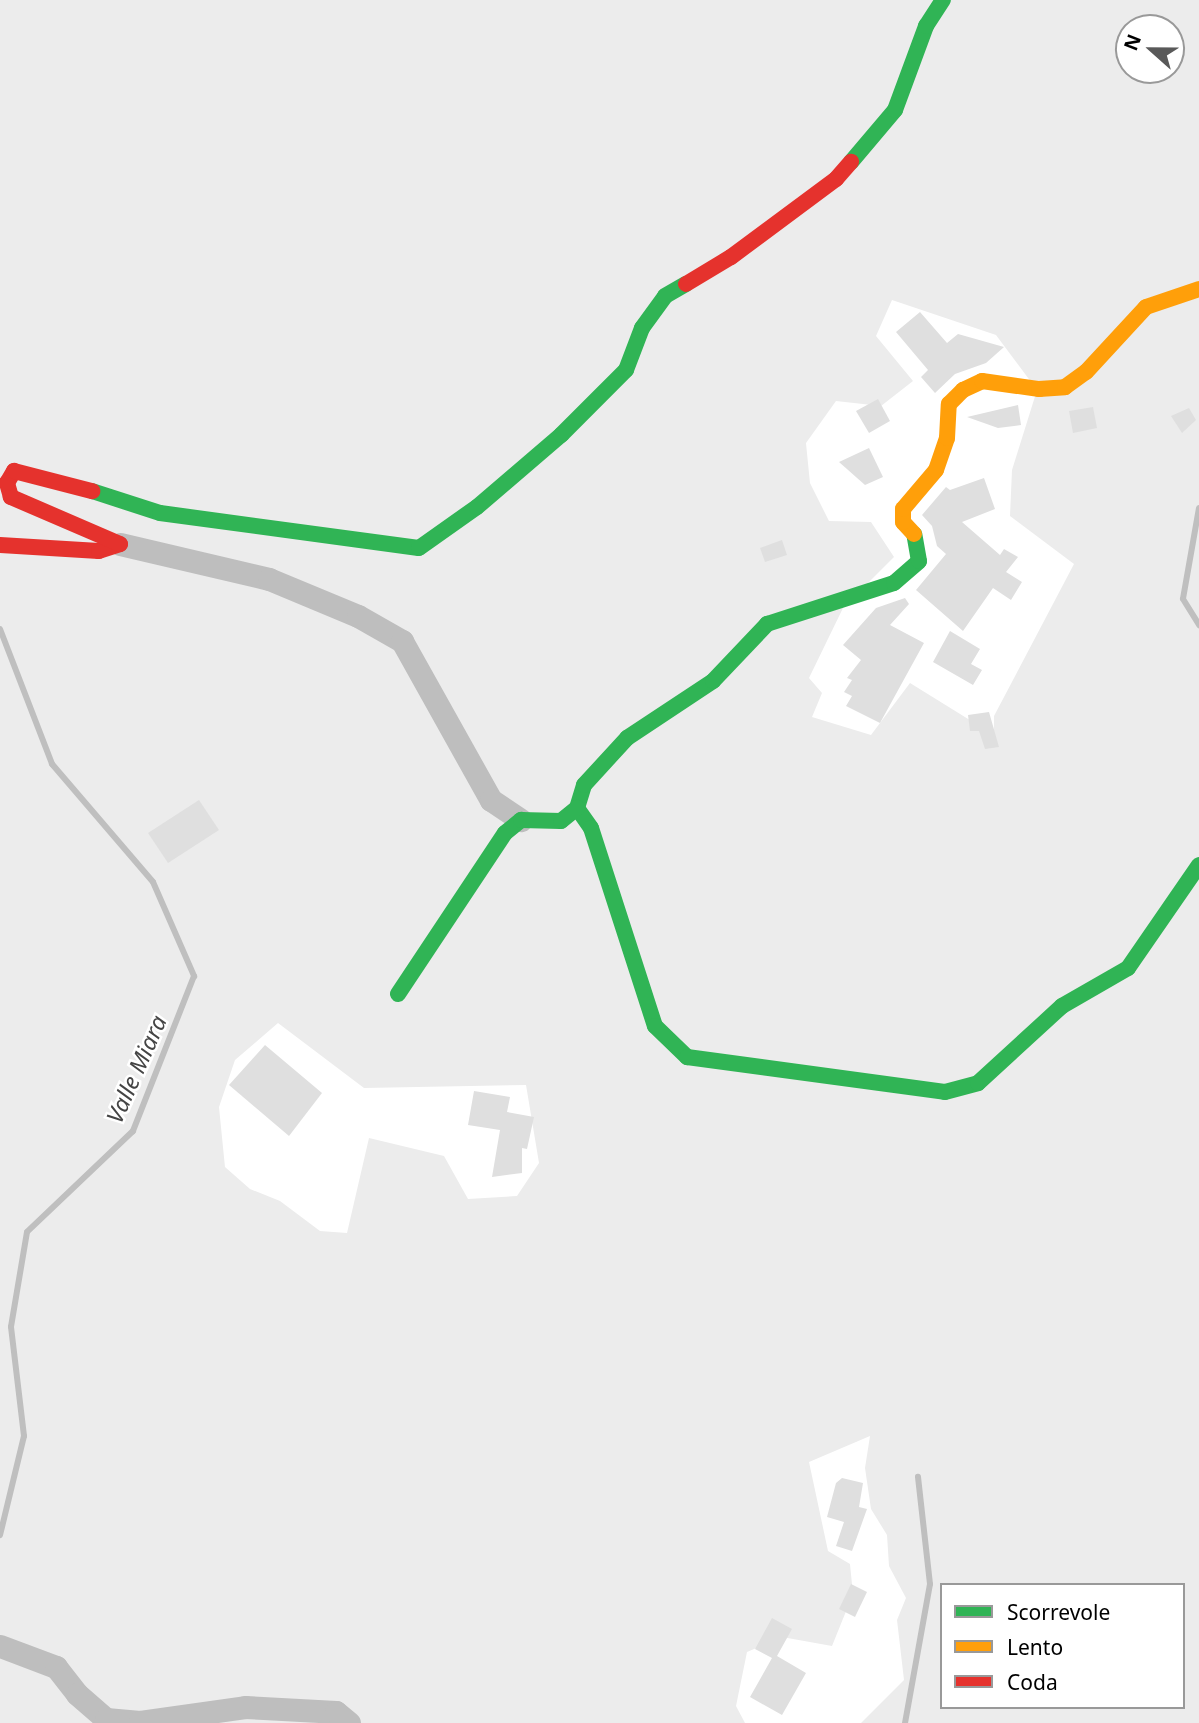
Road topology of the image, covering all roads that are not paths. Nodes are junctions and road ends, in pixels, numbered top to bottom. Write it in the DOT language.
graph roads {
  1 [pos="943,0"];
  2 [pos="1199,289"];
  3 [pos="120,544"];
  4 [pos="0,545"];
  5 [pos="577,808"];
  6 [pos="521,820"];
  7 [pos="1199,866"];
  8 [pos="398,994"];
  9 [pos="0,1646"];
  10 [pos="349,1723"];
  1 -- 3 [label="street"];
  2 -- 5 [label="street"];
  3 -- 4 [label="street"];
  3 -- 6 [label="street"];
  5 -- 6 [label="street"];
  5 -- 7 [label="street"];
  6 -- 8 [label="street"];
  9 -- 10 [label="street"];
}
